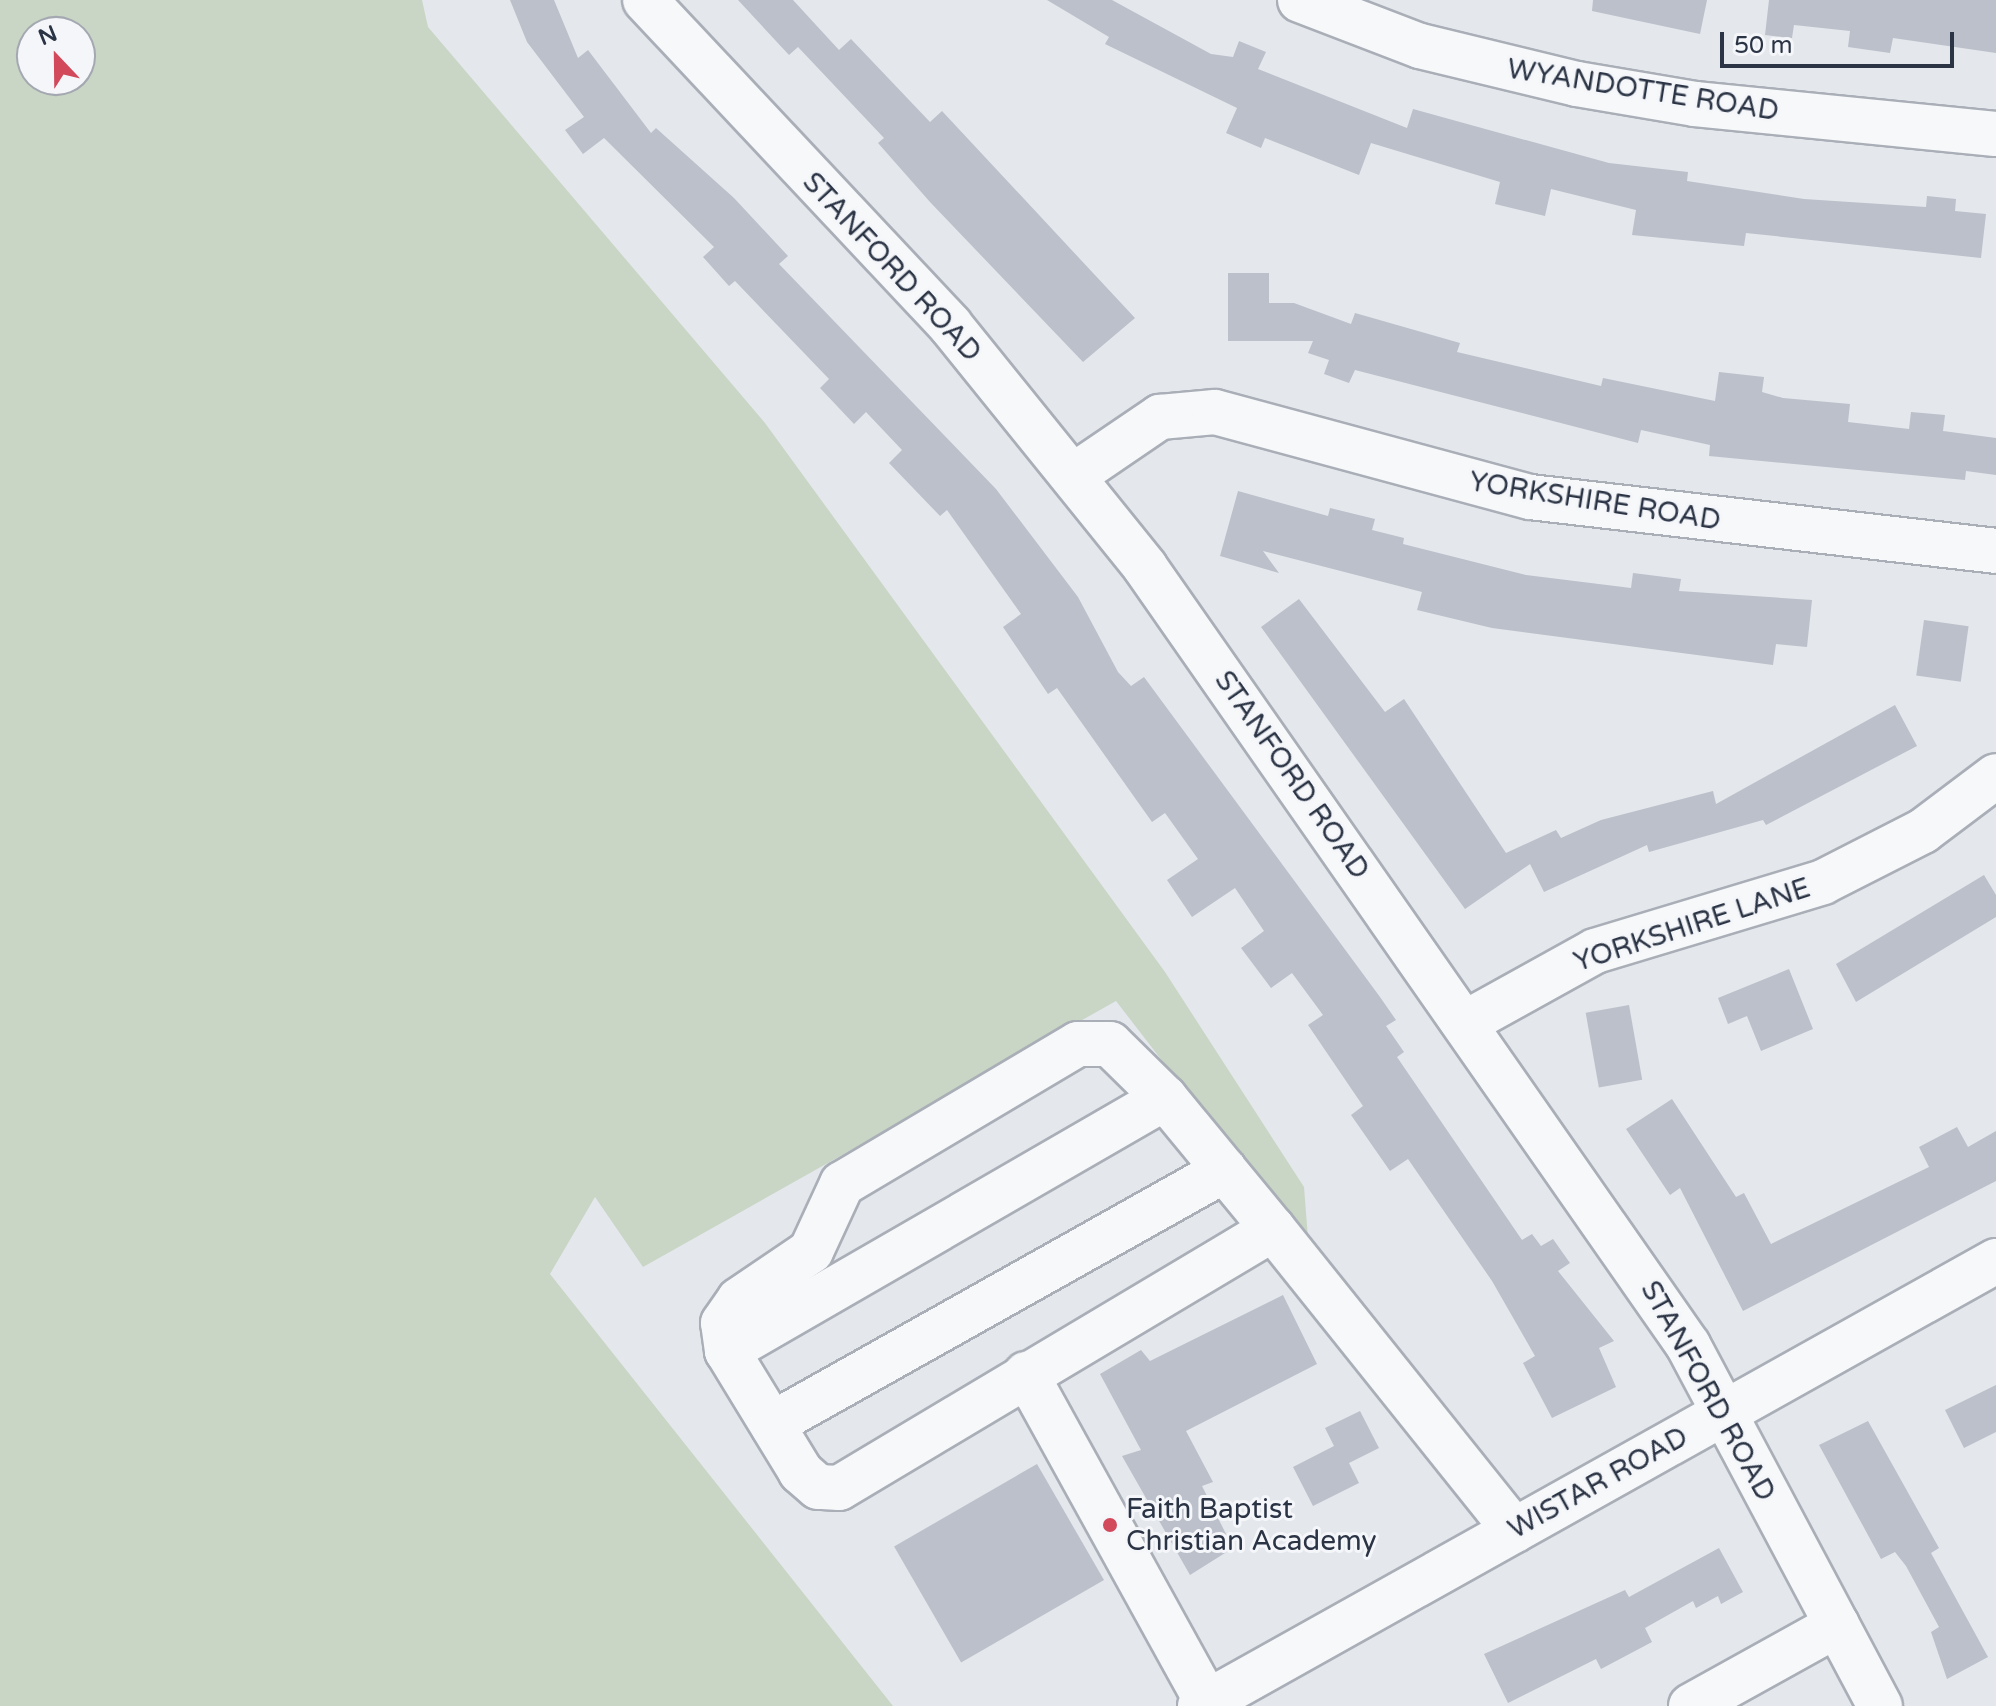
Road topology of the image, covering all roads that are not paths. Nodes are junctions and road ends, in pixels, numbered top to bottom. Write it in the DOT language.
graph roads {
  1 [pos="645,0"];
  2 [pos="1300,0"];
  3 [pos="1996,134"];
  4 [pos="1076,474"];
  5 [pos="1996,551"];
  6 [pos="1996,776"];
  7 [pos="1467,1022"];
  8 [pos="1165,1098"];
  9 [pos="1225,1170"];
  10 [pos="1273,1229"];
  11 [pos="1996,1261"];
  12 [pos="727,1351"];
  13 [pos="1026,1374"];
  14 [pos="1723,1413"];
  15 [pos="772,1424"];
  16 [pos="1514,1530"];
  17 [pos="1837,1625"];
  18 [pos="1204,1704"];
  19 [pos="1691,1706"];
  20 [pos="1880,1706"];
  1 -- 4 [label="street, STANFORD ROAD"];
  2 -- 3 [label="street, WYANDOTTE ROAD"];
  4 -- 5 [label="street, YORKSHIRE ROAD"];
  4 -- 7 [label="street, STANFORD ROAD"];
  6 -- 7 [label="street, YORKSHIRE LANE"];
  7 -- 14 [label="street, STANFORD ROAD"];
  8 -- 9 [label="street"];
  8 -- 12 [label="street"];
  8 -- 12 [label="street"];
  9 -- 10 [label="street"];
  9 -- 15 [label="street"];
  10 -- 13 [label="street"];
  10 -- 16 [label="street"];
  11 -- 14 [label="street, WISTAR ROAD"];
  12 -- 15 [label="street"];
  13 -- 15 [label="street"];
  13 -- 18 [label="street"];
  14 -- 16 [label="street, WISTAR ROAD"];
  14 -- 17 [label="street, STANFORD ROAD"];
  16 -- 18 [label="street, WISTAR ROAD"];
  17 -- 19 [label="street"];
  17 -- 20 [label="street, STANFORD ROAD"];
}
